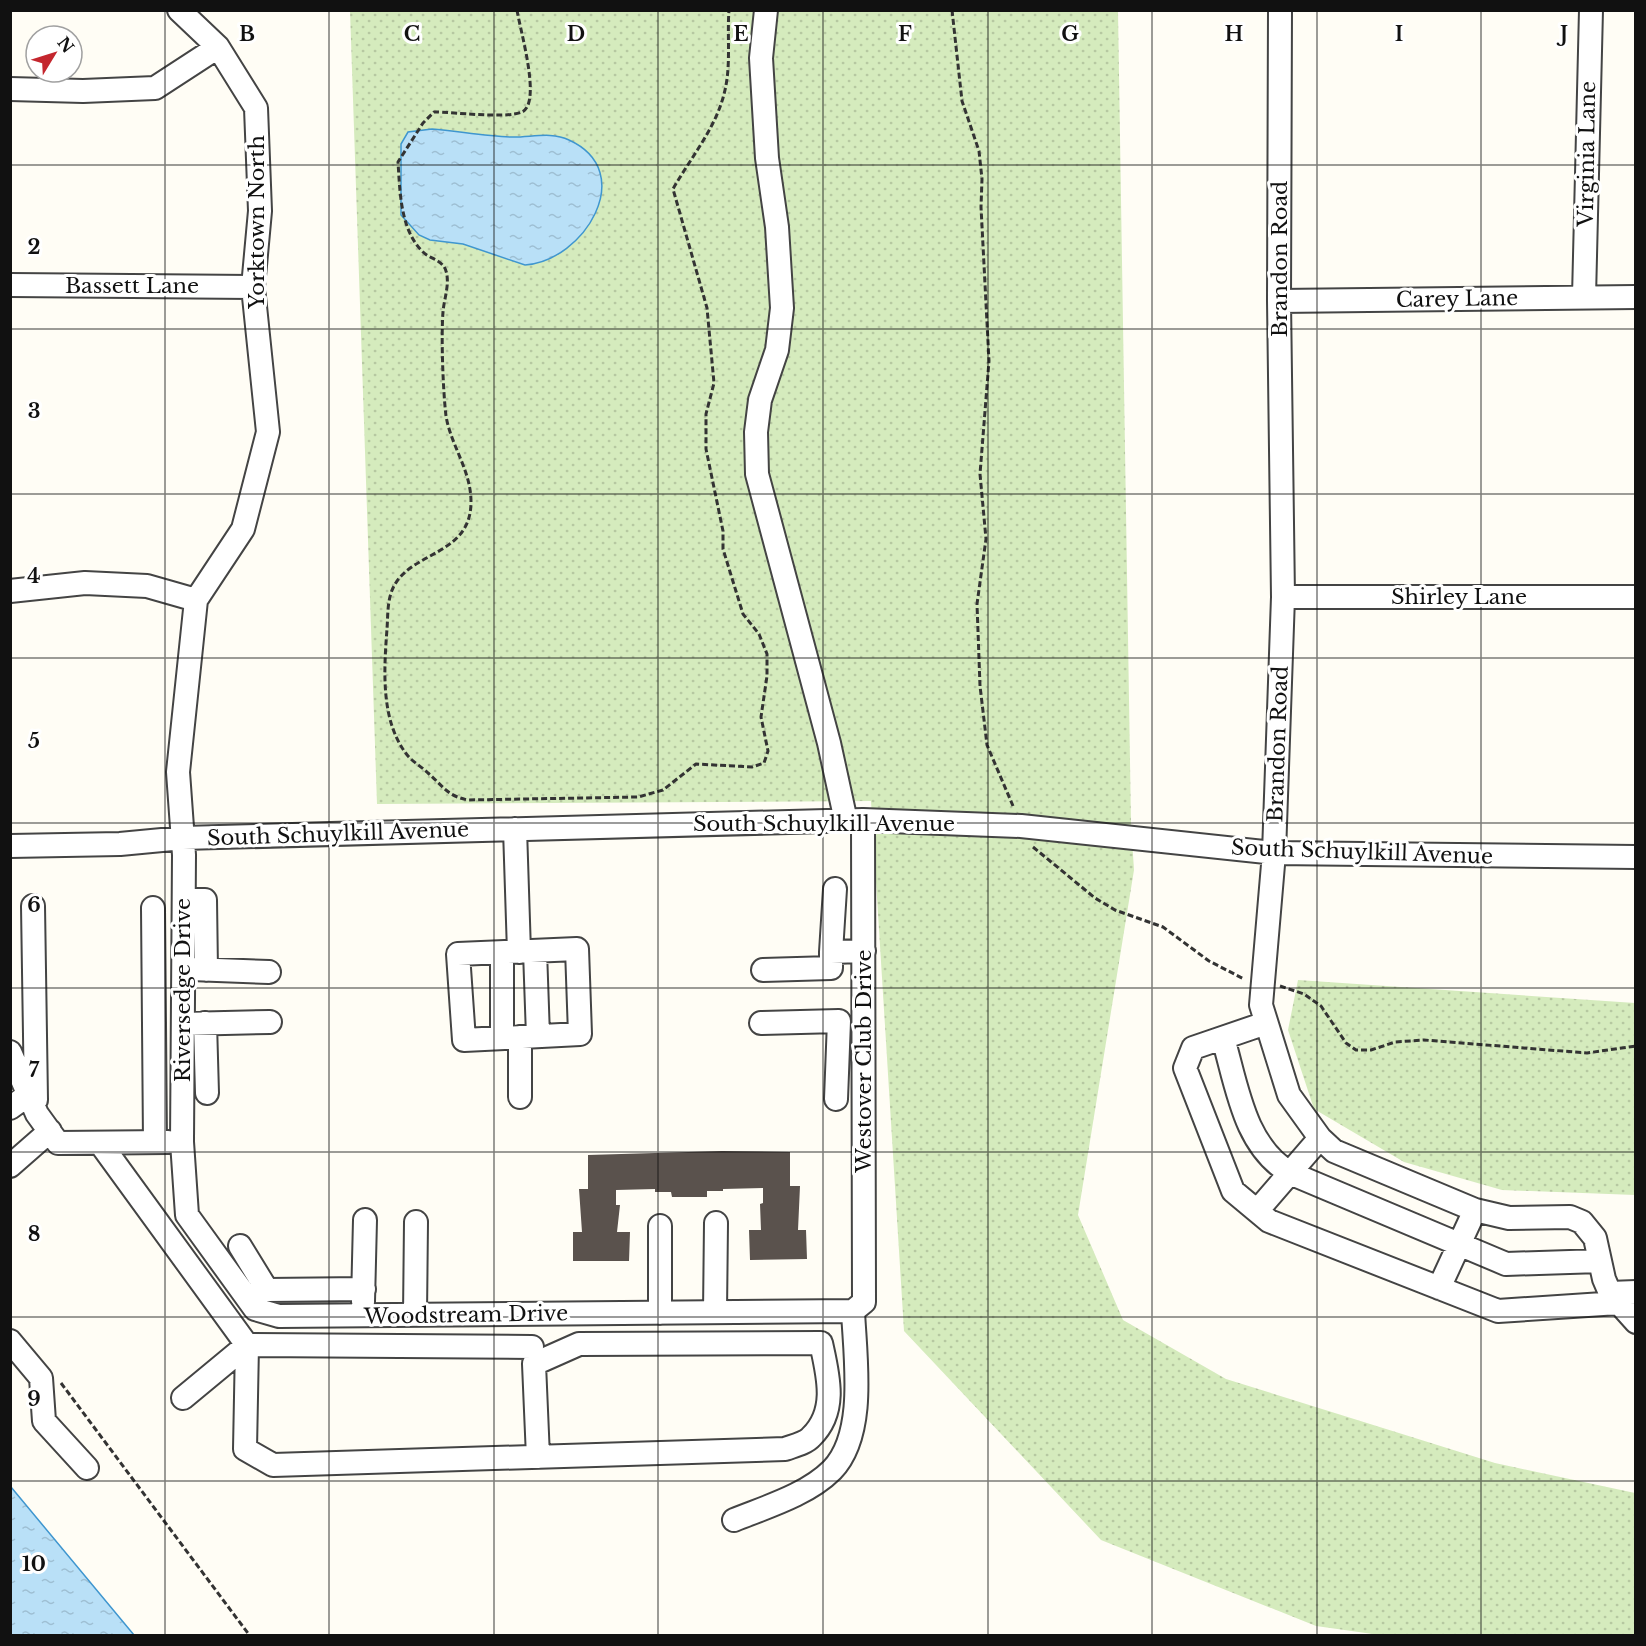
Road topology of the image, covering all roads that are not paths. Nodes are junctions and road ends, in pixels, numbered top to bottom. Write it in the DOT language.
graph roads {
  1 [pos="179,10"];
  2 [pos="766,10"];
  3 [pos="1280,10"];
  4 [pos="1591,10"];
  5 [pos="218,47"];
  6 [pos="10,89"];
  7 [pos="10,285"];
  8 [pos="253,287"];
  9 [pos="1584,297"];
  10 [pos="1635,297"];
  11 [pos="1279,301"];
  12 [pos="10,591"];
  13 [pos="1283,597"];
  14 [pos="1635,597"];
  15 [pos="196,600"];
  16 [pos="855,820"];
  17 [pos="515,829"];
  18 [pos="183,838"];
  19 [pos="10,846"];
  20 [pos="1274,853"];
  21 [pos="1635,857"];
  22 [pos="835,889"];
  23 [pos="184,900"];
  24 [pos="33,906"];
  25 [pos="153,908"];
  26 [pos="864,951"];
  27 [pos="519,952"];
  28 [pos="831,952"];
  29 [pos="183,969"];
  30 [pos="206,970"];
  31 [pos="763,970"];
  32 [pos="269,972"];
  33 [pos="270,1022"];
  34 [pos="761,1023"];
  35 [pos="1266,1023"];
  36 [pos="194,1024"];
  37 [pos="864,1033"];
  38 [pos="839,1034"];
  39 [pos="520,1037"];
  40 [pos="1223,1038"];
  41 [pos="10,1052"];
  42 [pos="207,1093"];
  43 [pos="520,1097"];
  44 [pos="836,1099"];
  45 [pos="31,1112"];
  46 [pos="1320,1138"];
  47 [pos="154,1142"];
  48 [pos="182,1142"];
  49 [pos="100,1143"];
  50 [pos="10,1166"];
  51 [pos="1290,1173"];
  52 [pos="1475,1210"];
  53 [pos="1257,1211"];
  54 [pos="365,1220"];
  55 [pos="416,1222"];
  56 [pos="716,1223"];
  57 [pos="660,1226"];
  58 [pos="1459,1245"];
  59 [pos="240,1246"];
  60 [pos="1600,1261"];
  61 [pos="1439,1288"];
  62 [pos="364,1289"];
  63 [pos="1621,1296"];
  64 [pos="859,1306"];
  65 [pos="722,1312"];
  66 [pos="660,1313"];
  67 [pos="529,1314"];
  68 [pos="415,1315"];
  69 [pos="363,1316"];
  70 [pos="1635,1322"];
  71 [pos="10,1341"];
  72 [pos="734,1344"];
  73 [pos="247,1346"];
  74 [pos="533,1356"];
  75 [pos="183,1398"];
  76 [pos="538,1457"];
  77 [pos="87,1468"];
  78 [pos="734,1520"];
  1 -- 5 [label="street, Yorktown North"];
  2 -- 16 [label="street, Westover Club Drive"];
  3 -- 11 [label="street, Brandon Road"];
  4 -- 9 [label="street, Virginia Lane"];
  5 -- 6 [label="street"];
  5 -- 8 [label="street, Yorktown North"];
  7 -- 8 [label="street, Bassett Lane"];
  8 -- 15 [label="street, Yorktown North"];
  9 -- 10 [label="street, Carey Lane"];
  9 -- 11 [label="street, Carey Lane"];
  11 -- 13 [label="street, Brandon Road"];
  12 -- 15 [label="street"];
  13 -- 14 [label="street, Shirley Lane"];
  13 -- 20 [label="street, Brandon Road"];
  15 -- 18 [label="street, Yorktown North"];
  16 -- 17 [label="street, South Schuylkill Avenue"];
  16 -- 20 [label="street, South Schuylkill Avenue"];
  16 -- 26 [label="street, Westover Club Drive"];
  17 -- 18 [label="street, South Schuylkill Avenue"];
  17 -- 27 [label="street"];
  18 -- 19 [label="street, South Schuylkill Avenue"];
  18 -- 23 [label="street, Riversedge Drive"];
  20 -- 21 [label="street, South Schuylkill Avenue"];
  20 -- 35 [label="street, Brandon Road"];
  22 -- 28 [label="street"];
  23 -- 29 [label="street, Riversedge Drive"];
  23 -- 30 [label="street"];
  24 -- 45 [label="street"];
  25 -- 47 [label="street"];
  26 -- 28 [label="street"];
  26 -- 37 [label="street, Westover Club Drive"];
  27 -- 39 [label="street"];
  27 -- 39 [label="street"];
  27 -- 39 [label="street"];
  27 -- 39 [label="street"];
  28 -- 31 [label="street"];
  29 -- 30 [label="street"];
  29 -- 36 [label="street, Riversedge Drive"];
  30 -- 32 [label="street"];
  33 -- 36 [label="street"];
  34 -- 38 [label="street"];
  35 -- 40 [label="street"];
  35 -- 46 [label="street, Brandon Road"];
  36 -- 42 [label="street"];
  36 -- 48 [label="street, Riversedge Drive"];
  37 -- 38 [label="street"];
  37 -- 64 [label="street, Westover Club Drive"];
  38 -- 44 [label="street"];
  39 -- 43 [label="street"];
  40 -- 51 [label="street"];
  40 -- 53 [label="street"];
  41 -- 45 [label="street"];
  45 -- 49 [label="street"];
  45 -- 50 [label="street"];
  46 -- 51 [label="street"];
  46 -- 52 [label="street, Brandon Road"];
  47 -- 48 [label="street"];
  47 -- 49 [label="street"];
  48 -- 69 [label="street, Woodstream Drive"];
  49 -- 73 [label="street"];
  51 -- 53 [label="street"];
  51 -- 58 [label="street"];
  52 -- 58 [label="street"];
  52 -- 60 [label="street, Brandon Road"];
  53 -- 61 [label="street"];
  54 -- 62 [label="street"];
  55 -- 68 [label="street"];
  56 -- 65 [label="street"];
  57 -- 66 [label="street"];
  58 -- 60 [label="street"];
  58 -- 61 [label="street"];
  59 -- 62 [label="street"];
  60 -- 63 [label="street, Brandon Road"];
  61 -- 63 [label="street"];
  62 -- 69 [label="street"];
  63 -- 70 [label="street, Brandon Road"];
  64 -- 65 [label="street, Woodstream Drive"];
  64 -- 78 [label="street, Westover Club Drive"];
  65 -- 66 [label="street, Woodstream Drive"];
  65 -- 72 [label="street"];
  66 -- 67 [label="street, Woodstream Drive"];
  67 -- 68 [label="street, Woodstream Drive"];
  67 -- 74 [label="street"];
  68 -- 69 [label="street, Woodstream Drive"];
  71 -- 77 [label="street"];
  72 -- 74 [label="street"];
  72 -- 76 [label="street"];
  73 -- 74 [label="street"];
  73 -- 75 [label="street"];
  73 -- 76 [label="street"];
  74 -- 76 [label="street"];
}
